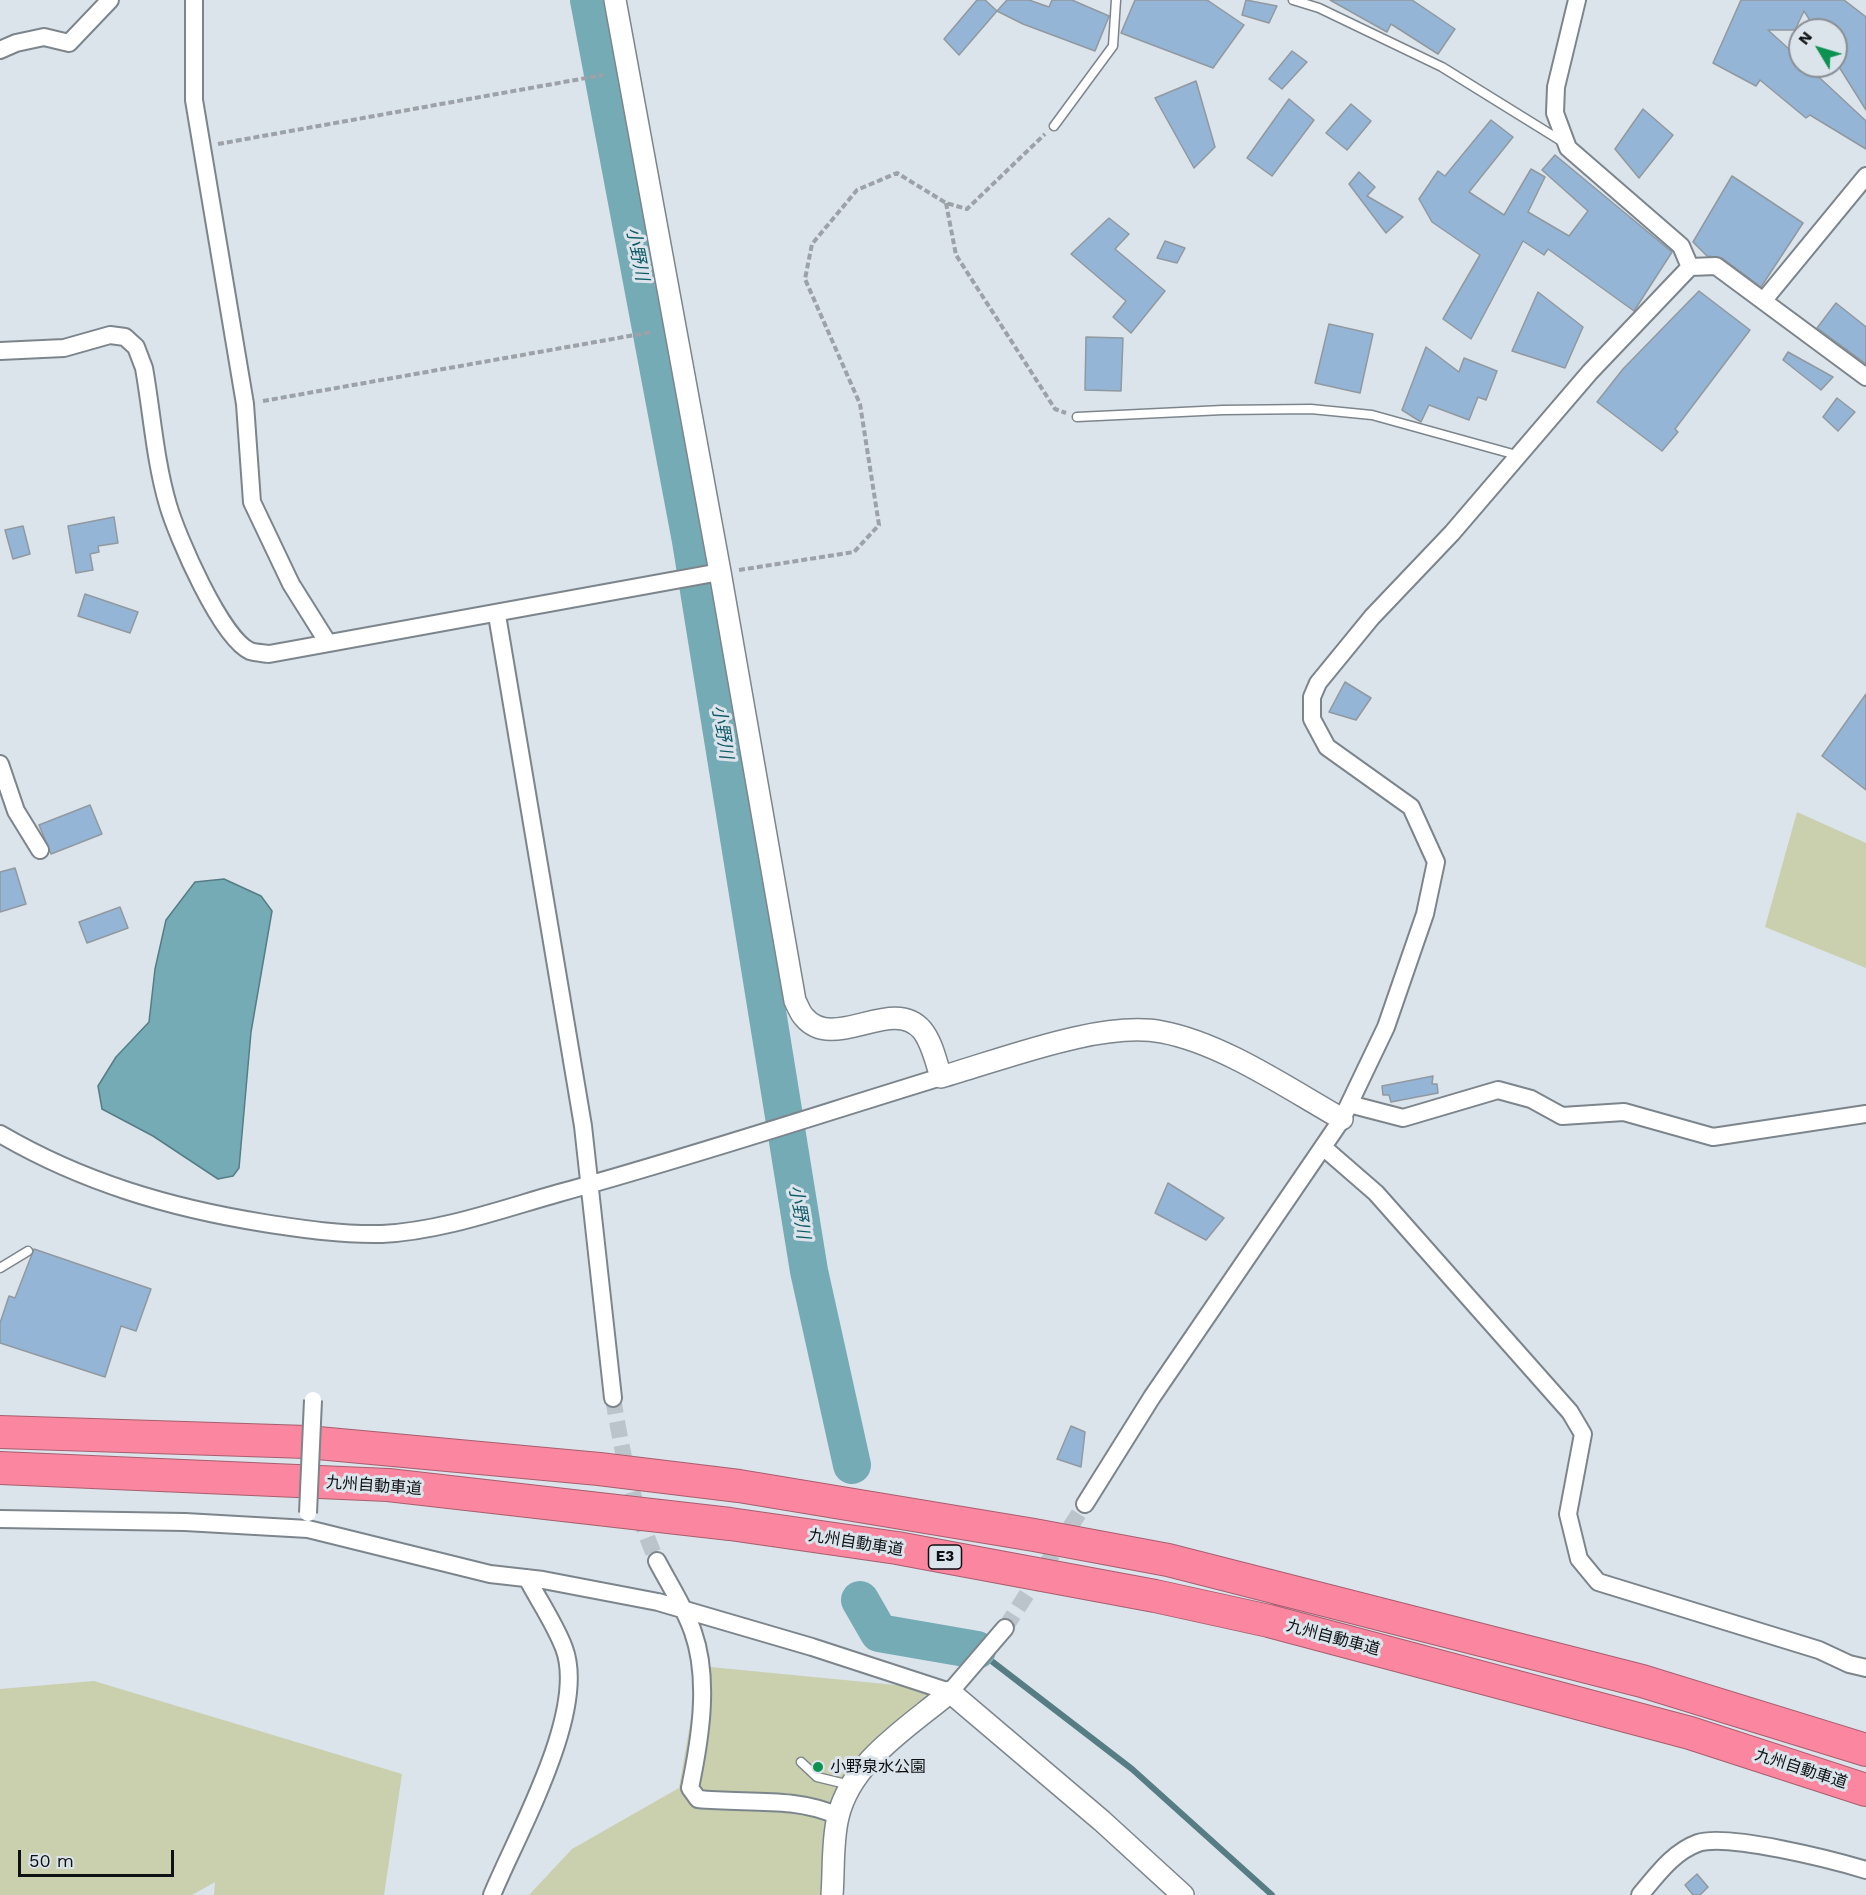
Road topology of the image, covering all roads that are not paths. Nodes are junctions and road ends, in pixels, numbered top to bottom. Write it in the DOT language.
graph roads {
  1 [pos="110,0"];
  2 [pos="194,0"];
  3 [pos="615,0"];
  4 [pos="1116,0"];
  5 [pos="1293,0"];
  6 [pos="1576,0"];
  7 [pos="0,50"];
  8 [pos="1054,126"];
  9 [pos="1566,144"];
  10 [pos="1866,176"];
  11 [pos="1690,267"];
  12 [pos="1764,300"];
  13 [pos="0,351"];
  14 [pos="1866,377"];
  15 [pos="1077,417"];
  16 [pos="1520,456"];
  17 [pos="714,574"];
  18 [pos="496,615"];
  19 [pos="328,644"];
  20 [pos="0,764"];
  21 [pos="40,850"];
  22 [pos="941,1077"];
  23 [pos="1345,1112"];
  24 [pos="1866,1114"];
  25 [pos="0,1134"];
  26 [pos="1323,1147"];
  27 [pos="590,1185"];
  28 [pos="28,1251"];
  29 [pos="0,1268"];
  30 [pos="613,1398"];
  31 [pos="313,1400"];
  32 [pos="0,1432"];
  33 [pos="0,1467"];
  34 [pos="1085,1504"];
  35 [pos="0,1519"];
  36 [pos="308,1521"];
  37 [pos="657,1561"];
  38 [pos="527,1578"];
  39 [pos="682,1609"];
  40 [pos="1005,1628"];
  41 [pos="1866,1668"];
  42 [pos="950,1692"];
  43 [pos="1866,1750"];
  44 [pos="801,1762"];
  45 [pos="851,1785"];
  46 [pos="1866,1790"];
  47 [pos="838,1816"];
  48 [pos="1866,1870"];
  49 [pos="492,1895"];
  50 [pos="832,1895"];
  51 [pos="1183,1895"];
  52 [pos="1640,1895"];
  1 -- 7 [label="street"];
  2 -- 19 [label="street"];
  3 -- 17 [label="street"];
  4 -- 8 [label="lane"];
  5 -- 9 [label="lane"];
  6 -- 9 [label="street"];
  9 -- 11 [label="street"];
  10 -- 12 [label="street"];
  11 -- 12 [label="street"];
  11 -- 16 [label="street"];
  12 -- 14 [label="street"];
  13 -- 19 [label="street"];
  15 -- 16 [label="lane"];
  16 -- 23 [label="street"];
  17 -- 18 [label="street"];
  17 -- 22 [label="street"];
  18 -- 19 [label="street"];
  18 -- 27 [label="street"];
  20 -- 21 [label="street"];
  22 -- 23 [label="street"];
  22 -- 27 [label="street"];
  23 -- 24 [label="street"];
  23 -- 26 [label="street"];
  25 -- 27 [label="street"];
  26 -- 34 [label="street"];
  26 -- 41 [label="street"];
  27 -- 30 [label="street"];
  28 -- 29 [label="lane"];
  31 -- 36 [label="street, bridge"];
  32 -- 43 [label="highway, 九州自動車道 / E3"];
  33 -- 46 [label="highway, 九州自動車道 / E3"];
  35 -- 36 [label="street"];
  36 -- 38 [label="street"];
  37 -- 39 [label="street"];
  38 -- 39 [label="street"];
  38 -- 49 [label="street"];
  39 -- 42 [label="street"];
  39 -- 47 [label="street"];
  40 -- 42 [label="street"];
  42 -- 45 [label="street"];
  42 -- 51 [label="street"];
  44 -- 45 [label="lane"];
  45 -- 47 [label="street"];
  47 -- 50 [label="street"];
  48 -- 52 [label="street"];
}
